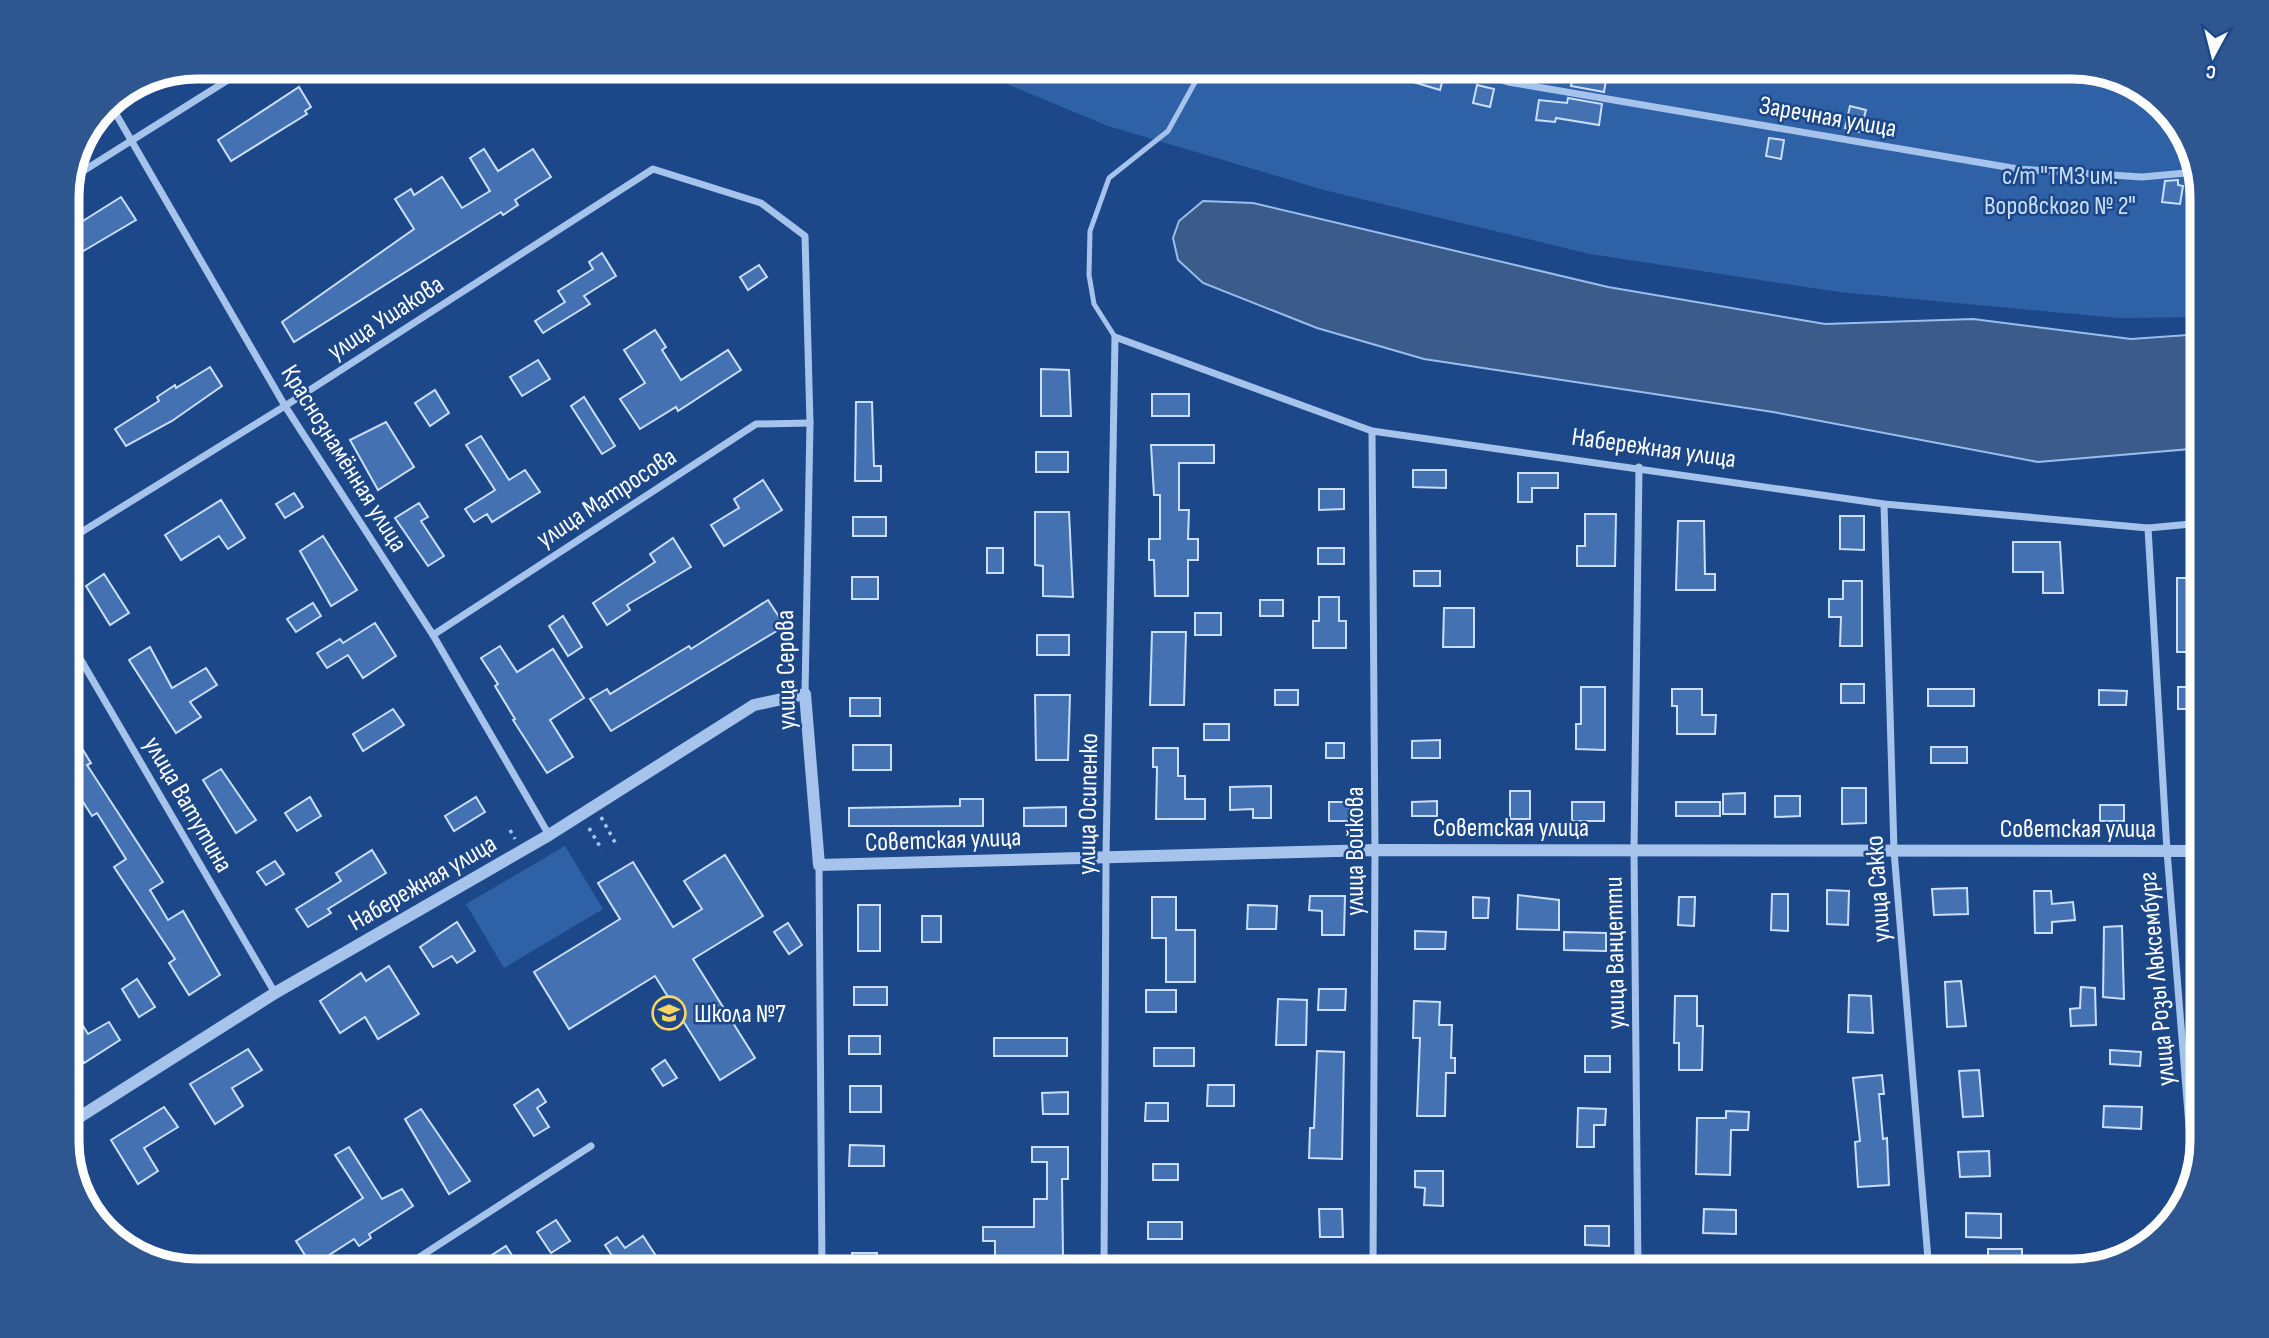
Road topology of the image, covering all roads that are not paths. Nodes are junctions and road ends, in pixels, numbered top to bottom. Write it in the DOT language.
graph roads {
  1 [pos="229,79"];
  2 [pos="1197,79"];
  3 [pos="1498,79"];
  4 [pos="1509,79"];
  5 [pos="1508,82"];
  6 [pos="115,112"];
  7 [pos="130,139"];
  8 [pos="653,169"];
  9 [pos="82,171"];
  10 [pos="2188,174"];
  11 [pos="1115,337"];
  12 [pos="285,406"];
  13 [pos="810,423"];
  14 [pos="1372,431"];
  15 [pos="1639,467"];
  16 [pos="1884,503"];
  17 [pos="2190,524"];
  18 [pos="2148,528"];
  19 [pos="79,534"];
  20 [pos="433,635"];
  21 [pos="79,657"];
  22 [pos="805,694"];
  23 [pos="549,835"];
  24 [pos="1375,850"];
  25 [pos="1634,850"];
  26 [pos="1894,851"];
  27 [pos="2167,851"];
  28 [pos="2190,851"];
  29 [pos="1107,856"];
  30 [pos="819,865"];
  31 [pos="275,993"];
  32 [pos="79,1117"];
  33 [pos="2190,1138"];
  34 [pos="591,1146"];
  35 [pos="418,1259"];
  36 [pos="822,1259"];
  37 [pos="1104,1259"];
  38 [pos="1373,1259"];
  39 [pos="1638,1259"];
  40 [pos="1928,1259"];
  1 -- 7 [label="street"];
  2 -- 11 [label="lane"];
  3 -- 5 [label="street, Заречная улица"];
  4 -- 5 [label="lane"];
  5 -- 10 [label="street, Заречная улица"];
  6 -- 7 [label="street, Краснознамённая улица"];
  7 -- 9 [label="street"];
  7 -- 12 [label="street, Краснознамённая улица"];
  8 -- 12 [label="street, улица Ушакова"];
  8 -- 13 [label="street, улица Серова"];
  11 -- 14 [label="street, Набережная улица"];
  11 -- 29 [label="street, улица Осипенко"];
  12 -- 19 [label="street, улица Ушакова"];
  12 -- 20 [label="street, Краснознамённая улица"];
  13 -- 20 [label="street, улица Матросова"];
  13 -- 22 [label="street, улица Серова"];
  14 -- 15 [label="street, Набережная улица"];
  14 -- 24 [label="street, улица Войкова"];
  15 -- 16 [label="street, Набережная улица"];
  15 -- 25 [label="street, улица Ванцетти"];
  16 -- 18 [label="street, Набережная улица"];
  16 -- 26 [label="street, улица Сакко"];
  17 -- 18 [label="street, Набережная улица"];
  18 -- 27 [label="street, улица Розы Люксембург"];
  20 -- 23 [label="street, Краснознамённая улица"];
  21 -- 31 [label="street, улица Ватутина"];
  22 -- 23 [label="street, Набережная улица"];
  22 -- 30 [label="street, улица Серова"];
  23 -- 31 [label="street, Набережная улица"];
  24 -- 25 [label="street, Советская улица"];
  24 -- 29 [label="street, Советская улица"];
  24 -- 38 [label="street, улица Войкова"];
  25 -- 26 [label="street, Советская улица"];
  25 -- 39 [label="street, улица Ванцетти"];
  26 -- 27 [label="street, Советская улица"];
  26 -- 40 [label="street, улица Сакко"];
  27 -- 28 [label="street, Советская улица"];
  27 -- 33 [label="street, улица Розы Люксембург"];
  29 -- 30 [label="street, Советская улица"];
  29 -- 37 [label="street, улица Осипенко"];
  30 -- 36 [label="street, улица Серова"];
  31 -- 32 [label="street, Набережная улица"];
  34 -- 35 [label="street"];
}
